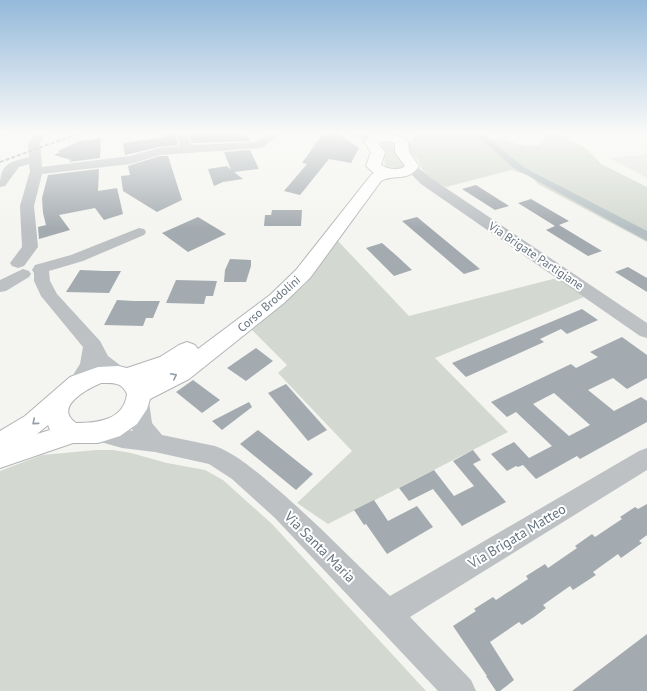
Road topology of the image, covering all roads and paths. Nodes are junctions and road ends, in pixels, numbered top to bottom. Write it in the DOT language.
graph roads {
  1 [pos="14,165"];
  2 [pos="36,165"];
  3 [pos="372,165"];
  4 [pos="374,165"];
  5 [pos="411,168"];
  6 [pos="394,173"];
  7 [pos="426,181"];
  8 [pos="0,183"];
  9 [pos="139,232"];
  10 [pos="22,270"];
  11 [pos="647,332"];
  12 [pos="93,346"];
  13 [pos="131,387"];
  14 [pos="70,389"];
  15 [pos="72,433"];
  16 [pos="98,433"];
  17 [pos="0,442"];
  18 [pos="154,443"];
  19 [pos="0,457"];
  20 [pos="647,458"];
  21 [pos="387,614"];
  22 [pos="460,691"];
  1 -- 8 [label="street"];
  2 -- 10 [label="street"];
  3 -- 13 [label="main road, Corso Brodolini"];
  4 -- 6 [label="main road"];
  5 -- 6 [label="main road, Corso Brodolini"];
  5 -- 7 [label="street, Via Brigate Partigiane"];
  6 -- 7 [label="street, Via Brigate Partigiane"];
  13 -- 6 [label="main road, Corso Brodolini, one-way"];
  7 -- 11 [label="street, Via Brigate Partigiane"];
  9 -- 10 [label="street"];
  10 -- 12 [label="street"];
  12 -- 13 [label="street"];
  12 -- 14 [label="street"];
  13 -- 14 [label="main road, Corso Brodolini"];
  13 -- 16 [label="main road, Corso Brodolini"];
  13 -- 18 [label="street"];
  14 -- 15 [label="main road"];
  14 -- 17 [label="main road, Corso Brodolini, one-way"];
  15 -- 16 [label="main road, Corso Brodolini"];
  15 -- 19 [label="main road, Corso Brodolini"];
  16 -- 18 [label="street, Via Santa Maria"];
  18 -- 21 [label="street, Via Santa Maria"];
  20 -- 21 [label="street, Via Brigata Matteo"];
  21 -- 22 [label="street, Via Santa Maria"];
}
